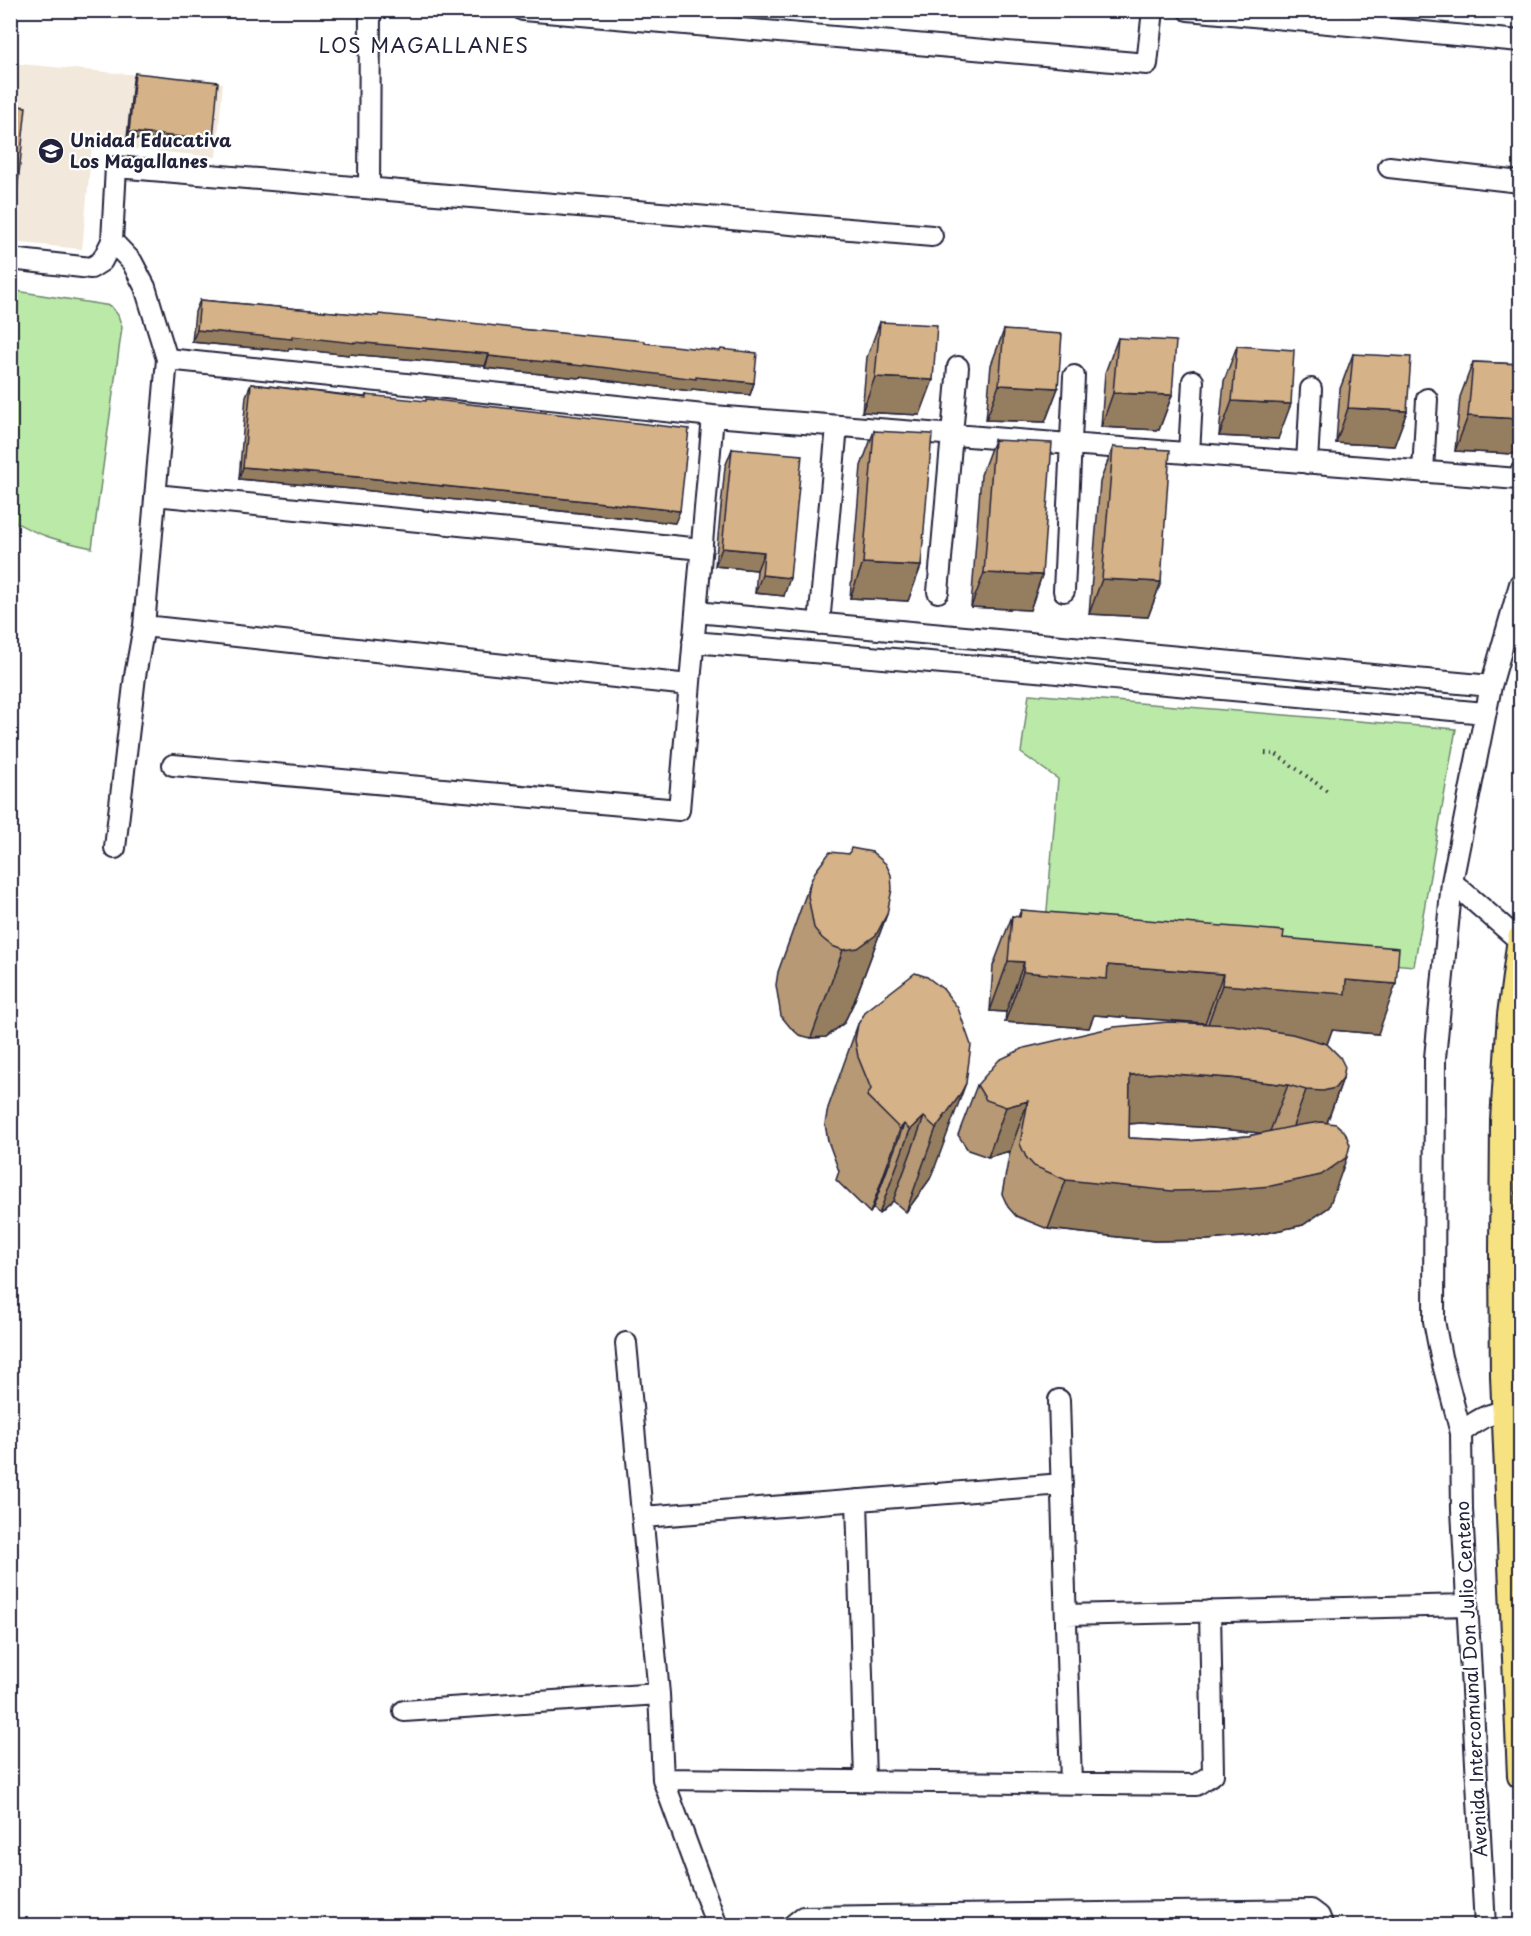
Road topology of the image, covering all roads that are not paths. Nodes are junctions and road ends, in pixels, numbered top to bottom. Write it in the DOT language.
graph roads {
  1 [pos="370,10"];
  2 [pos="523,10"];
  3 [pos="1153,10"];
  4 [pos="1188,10"];
  5 [pos="1521,40"];
  6 [pos="1389,167"];
  7 [pos="1521,182"];
  8 [pos="369,188"];
  9 [pos="932,236"];
  10 [pos="112,241"];
  11 [pos="10,259"];
  12 [pos="167,359"];
  13 [pos="958,367"];
  14 [pos="1074,376"];
  15 [pos="1193,381"];
  16 [pos="1311,389"];
  17 [pos="1427,399"];
  18 [pos="713,416"];
  19 [pos="837,426"];
  20 [pos="952,435"];
  21 [pos="1070,444"];
  22 [pos="1189,454"];
  23 [pos="1307,463"];
  24 [pos="1423,472"];
  25 [pos="1521,473"];
  26 [pos="156,495"];
  27 [pos="702,549"];
  28 [pos="1521,584"];
  29 [pos="1064,591"];
  30 [pos="938,592"];
  31 [pos="696,612"];
  32 [pos="819,624"];
  33 [pos="144,626"];
  34 [pos="693,642"];
  35 [pos="1050,645"];
  36 [pos="1048,672"];
  37 [pos="689,685"];
  38 [pos="1491,686"];
  39 [pos="1485,713"];
  40 [pos="172,765"];
  41 [pos="115,848"];
  42 [pos="1452,882"];
  43 [pos="1520,940"];
  44 [pos="626,1343"];
  45 [pos="1512,1376"];
  46 [pos="1059,1400"];
  47 [pos="1513,1411"];
  48 [pos="1461,1433"];
  49 [pos="1062,1484"];
  50 [pos="857,1500"];
  51 [pos="643,1517"];
  52 [pos="1467,1605"];
  53 [pos="1210,1611"];
  54 [pos="1066,1615"];
  55 [pos="659,1694"];
  56 [pos="404,1711"];
  57 [pos="1521,1776"];
  58 [pos="663,1779"];
  59 [pos="865,1780"];
  60 [pos="1071,1783"];
  61 [pos="717,1926"];
  62 [pos="792,1926"];
  63 [pos="1323,1926"];
  64 [pos="1485,1926"];
  1 -- 8 [label="street"];
  2 -- 3 [label="street"];
  4 -- 5 [label="street"];
  6 -- 7 [label="street"];
  8 -- 9 [label="street"];
  8 -- 10 [label="street"];
  10 -- 11 [label="street"];
  10 -- 12 [label="street"];
  12 -- 18 [label="street"];
  12 -- 26 [label="street"];
  13 -- 20 [label="street"];
  14 -- 21 [label="street"];
  15 -- 22 [label="street"];
  16 -- 23 [label="street"];
  17 -- 24 [label="street"];
  18 -- 19 [label="street"];
  18 -- 27 [label="street"];
  19 -- 20 [label="street"];
  19 -- 32 [label="street"];
  20 -- 21 [label="street"];
  20 -- 30 [label="street"];
  21 -- 22 [label="street"];
  21 -- 29 [label="street"];
  22 -- 23 [label="street"];
  23 -- 24 [label="street"];
  24 -- 25 [label="street"];
  26 -- 27 [label="street"];
  26 -- 33 [label="street"];
  27 -- 31 [label="street"];
  28 -- 38 [label="street"];
  31 -- 32 [label="street"];
  31 -- 34 [label="street"];
  32 -- 35 [label="street"];
  33 -- 37 [label="street"];
  33 -- 41 [label="street"];
  34 -- 36 [label="street"];
  34 -- 37 [label="street"];
  35 -- 36 [label="street"];
  35 -- 38 [label="street"];
  36 -- 39 [label="street"];
  37 -- 40 [label="street"];
  38 -- 39 [label="street"];
  39 -- 42 [label="street"];
  42 -- 43 [label="street"];
  42 -- 48 [label="street, Avenida Intercomunal Don Julio Centeno"];
  43 -- 45 [label="main road"];
  44 -- 51 [label="street"];
  45 -- 47 [label="main road"];
  46 -- 49 [label="street"];
  47 -- 48 [label="street"];
  47 -- 57 [label="main road"];
  48 -- 52 [label="street, Avenida Intercomunal Don Julio Centeno"];
  49 -- 50 [label="street"];
  49 -- 54 [label="street"];
  50 -- 51 [label="street"];
  50 -- 59 [label="street"];
  51 -- 55 [label="street"];
  52 -- 53 [label="street"];
  52 -- 64 [label="street, Avenida Intercomunal Don Julio Centeno"];
  53 -- 54 [label="street"];
  53 -- 60 [label="street"];
  54 -- 60 [label="street"];
  55 -- 56 [label="street"];
  55 -- 58 [label="street"];
  58 -- 59 [label="street"];
  58 -- 61 [label="street"];
  59 -- 60 [label="street"];
  62 -- 63 [label="street"];
}
